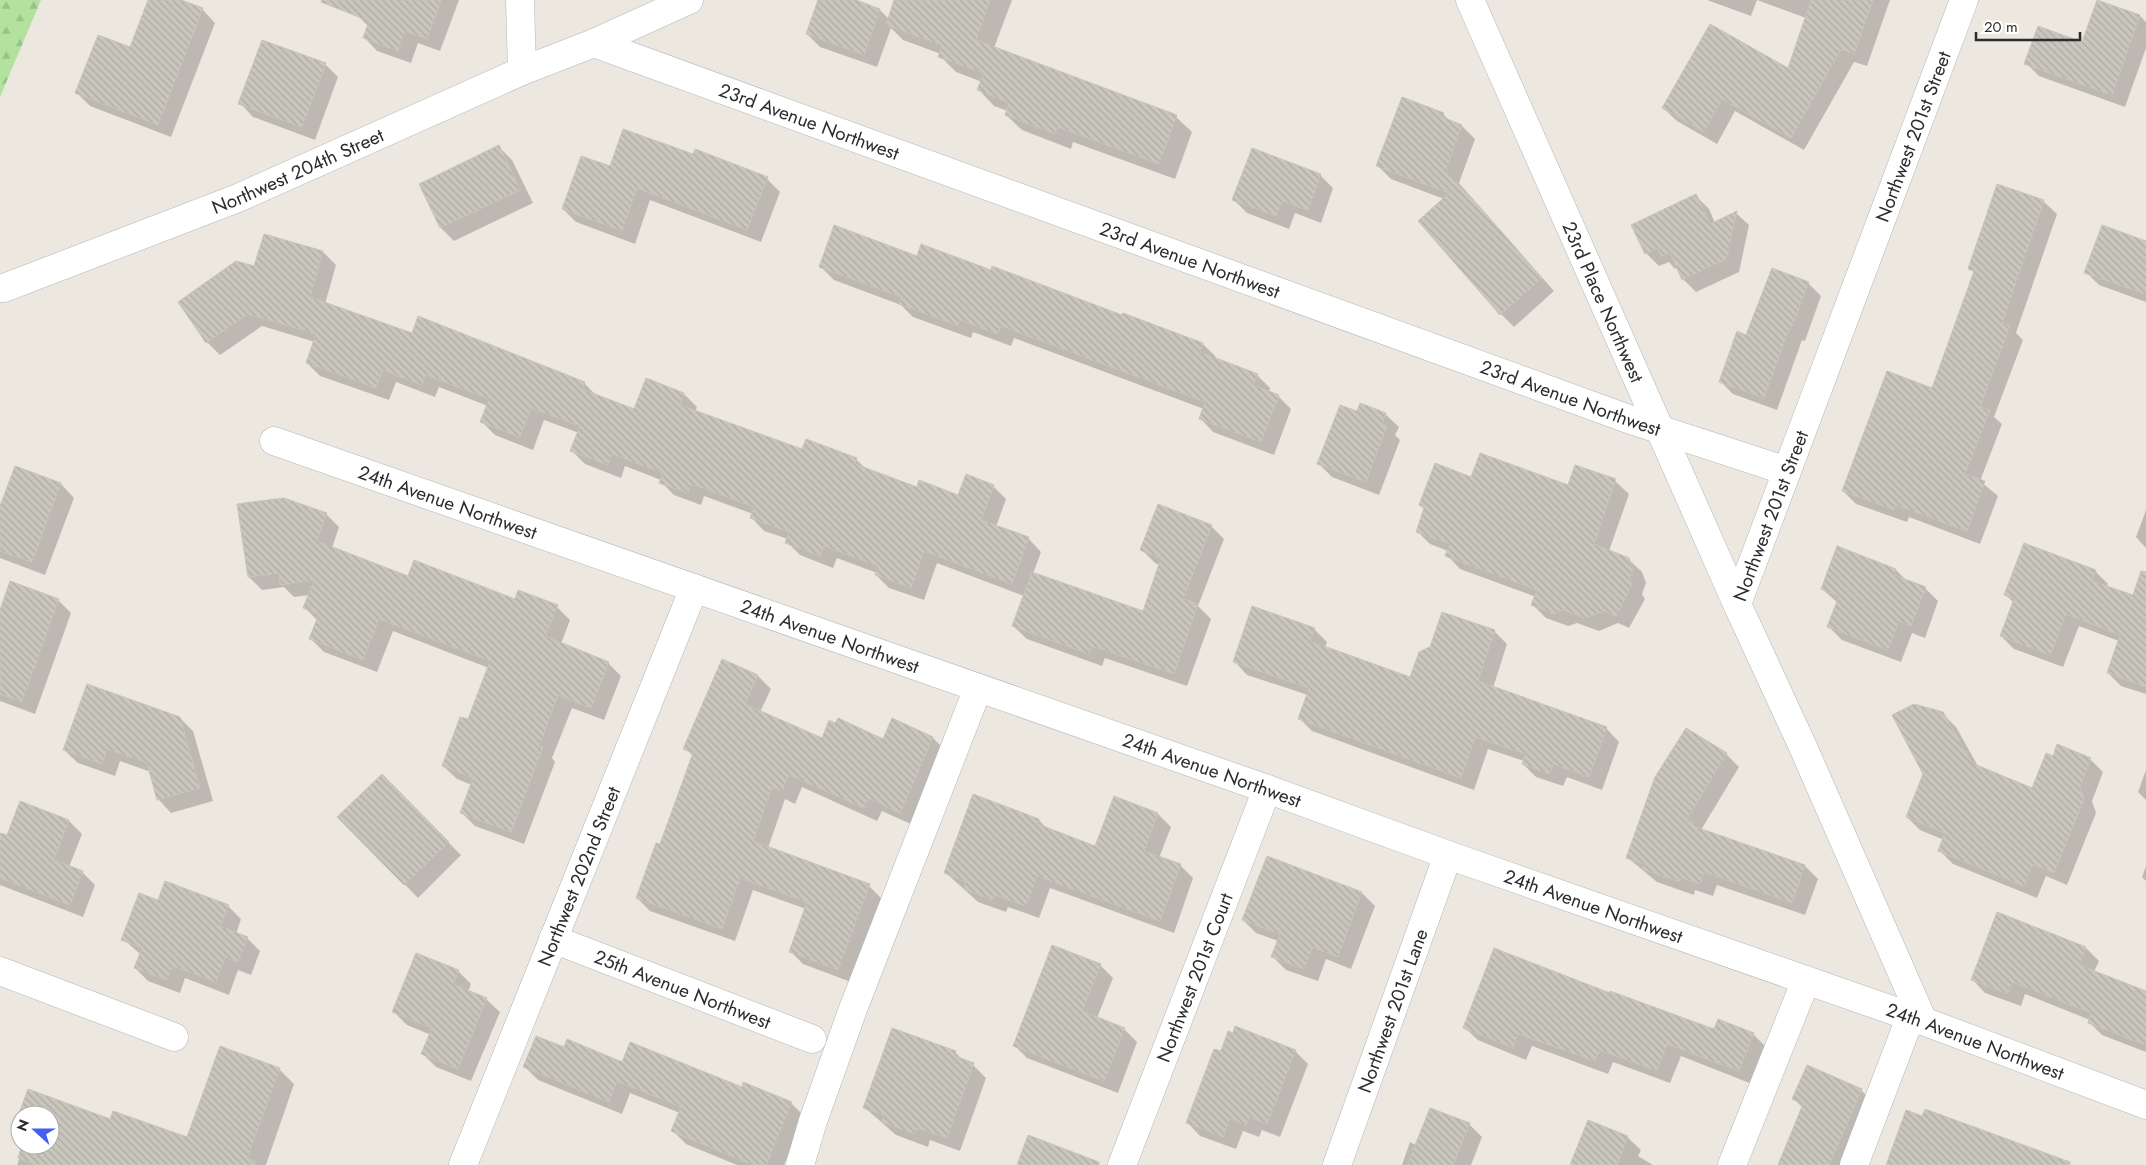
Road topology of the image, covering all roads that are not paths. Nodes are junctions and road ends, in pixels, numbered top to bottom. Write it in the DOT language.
graph roads {
  1 [pos="520,0"];
  2 [pos="689,0"];
  3 [pos="1470,0"];
  4 [pos="1964,0"];
  5 [pos="594,43"];
  6 [pos="522,71"];
  7 [pos="1,292"];
  8 [pos="1660,430"];
  9 [pos="274,440"];
  10 [pos="1787,471"];
  11 [pos="694,588"];
  12 [pos="1737,604"];
  13 [pos="978,688"];
  14 [pos="1267,789"];
  15 [pos="1448,855"];
  16 [pos="553,940"];
  17 [pos="0,971"];
  18 [pos="1806,980"];
  19 [pos="1917,1019"];
  20 [pos="174,1037"];
  21 [pos="812,1039"];
  22 [pos="2146,1105"];
  23 [pos="463,1165"];
  24 [pos="800,1165"];
  25 [pos="1122,1165"];
  26 [pos="1337,1165"];
  27 [pos="1732,1165"];
  28 [pos="1854,1165"];
  1 -- 6 [label="street"];
  2 -- 5 [label="street"];
  3 -- 8 [label="street, 23rd Place Northwest"];
  4 -- 10 [label="street, Northwest 201st Street"];
  5 -- 6 [label="street"];
  5 -- 8 [label="street, 23rd Avenue Northwest"];
  6 -- 7 [label="street, Northwest 204th Street"];
  8 -- 10 [label="street, 23rd Avenue Northwest"];
  8 -- 12 [label="street, 23rd Place Northwest"];
  9 -- 11 [label="street, 24th Avenue Northwest"];
  10 -- 12 [label="street, Northwest 201st Street"];
  11 -- 13 [label="street, 24th Avenue Northwest"];
  11 -- 16 [label="street, Northwest 202nd Street"];
  12 -- 19 [label="street, Northwest 201st Street"];
  13 -- 14 [label="street, 24th Avenue Northwest"];
  13 -- 24 [label="street"];
  14 -- 15 [label="street, 24th Avenue Northwest"];
  14 -- 25 [label="street, Northwest 201st Court"];
  15 -- 18 [label="street, 24th Avenue Northwest"];
  15 -- 26 [label="street, Northwest 201st Lane"];
  16 -- 21 [label="street, 25th Avenue Northwest"];
  16 -- 23 [label="street, Northwest 202nd Street"];
  17 -- 20 [label="street"];
  18 -- 19 [label="street, 24th Avenue Northwest"];
  18 -- 27 [label="street"];
  19 -- 22 [label="street, 24th Avenue Northwest"];
  19 -- 28 [label="street"];
}
